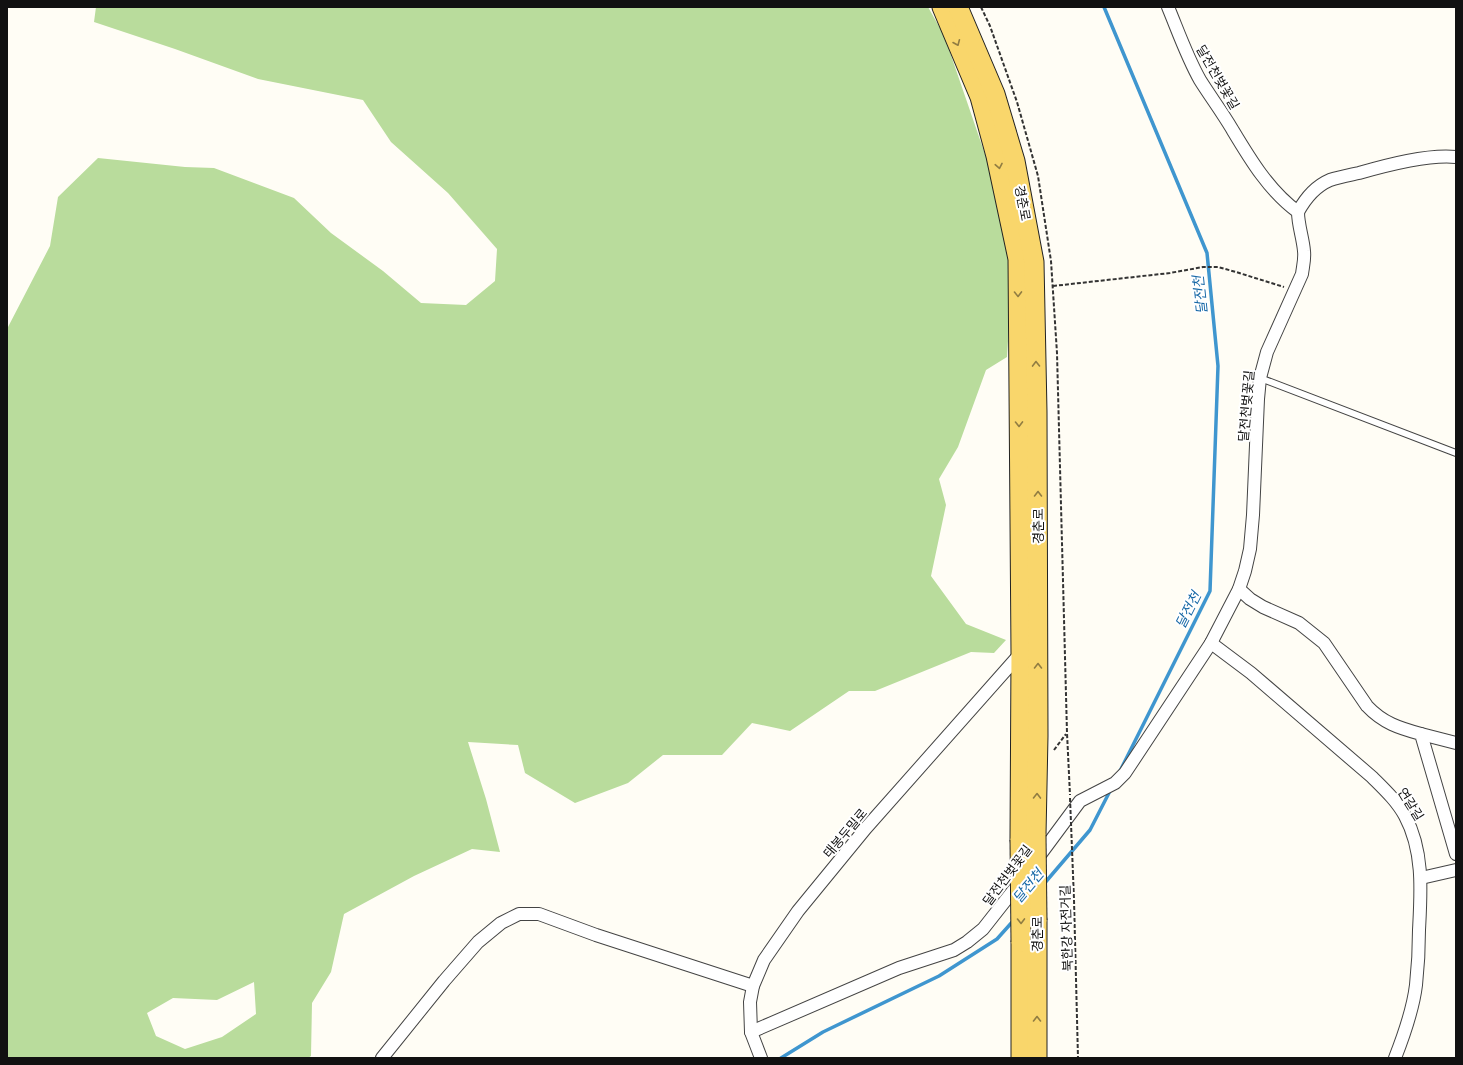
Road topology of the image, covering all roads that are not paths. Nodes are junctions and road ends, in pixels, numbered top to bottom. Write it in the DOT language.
graph roads {
  1 [pos="942,7"];
  2 [pos="958,7"];
  3 [pos="1168,7"];
  4 [pos="1456,156"];
  5 [pos="1298,212"];
  6 [pos="1260,378"];
  7 [pos="1456,453"];
  8 [pos="1239,589"];
  9 [pos="1211,643"];
  10 [pos="1021,653"];
  11 [pos="1421,734"];
  12 [pos="1456,743"];
  13 [pos="1028,837"];
  14 [pos="1456,854"];
  15 [pos="1456,870"];
  16 [pos="1421,878"];
  17 [pos="753,986"];
  18 [pos="751,1032"];
  19 [pos="759,1053"];
  20 [pos="382,1058"];
  21 [pos="1021,1058"];
  22 [pos="1037,1058"];
  23 [pos="1395,1058"];
  1 -- 10 [label="main road, 경춘로, one-way"];
  13 -- 2 [label="main road, 경춘로, one-way"];
  3 -- 5 [label="street, 달전천벚꽃길"];
  4 -- 5 [label="street"];
  5 -- 6 [label="street, 달전천벚꽃길"];
  6 -- 7 [label="lane"];
  6 -- 8 [label="street, 달전천벚꽃길"];
  8 -- 9 [label="street, 달전천벚꽃길"];
  8 -- 11 [label="street"];
  9 -- 16 [label="street, 연갈길"];
  9 -- 18 [label="street, 달전천벚꽃길"];
  10 -- 13 [label="main road, 경춘로"];
  10 -- 17 [label="street, 태봉두밀로"];
  11 -- 12 [label="street"];
  11 -- 14 [label="street, 연갈길"];
  13 -- 21 [label="main road, 경춘로, one-way, bridge"];
  22 -- 13 [label="main road, 경춘로, one-way, bridge"];
  15 -- 16 [label="street"];
  16 -- 23 [label="street, 연갈길"];
  17 -- 18 [label="street, 태봉두밀로"];
  17 -- 20 [label="street"];
  18 -- 19 [label="street, 태봉두밀로"];
}
